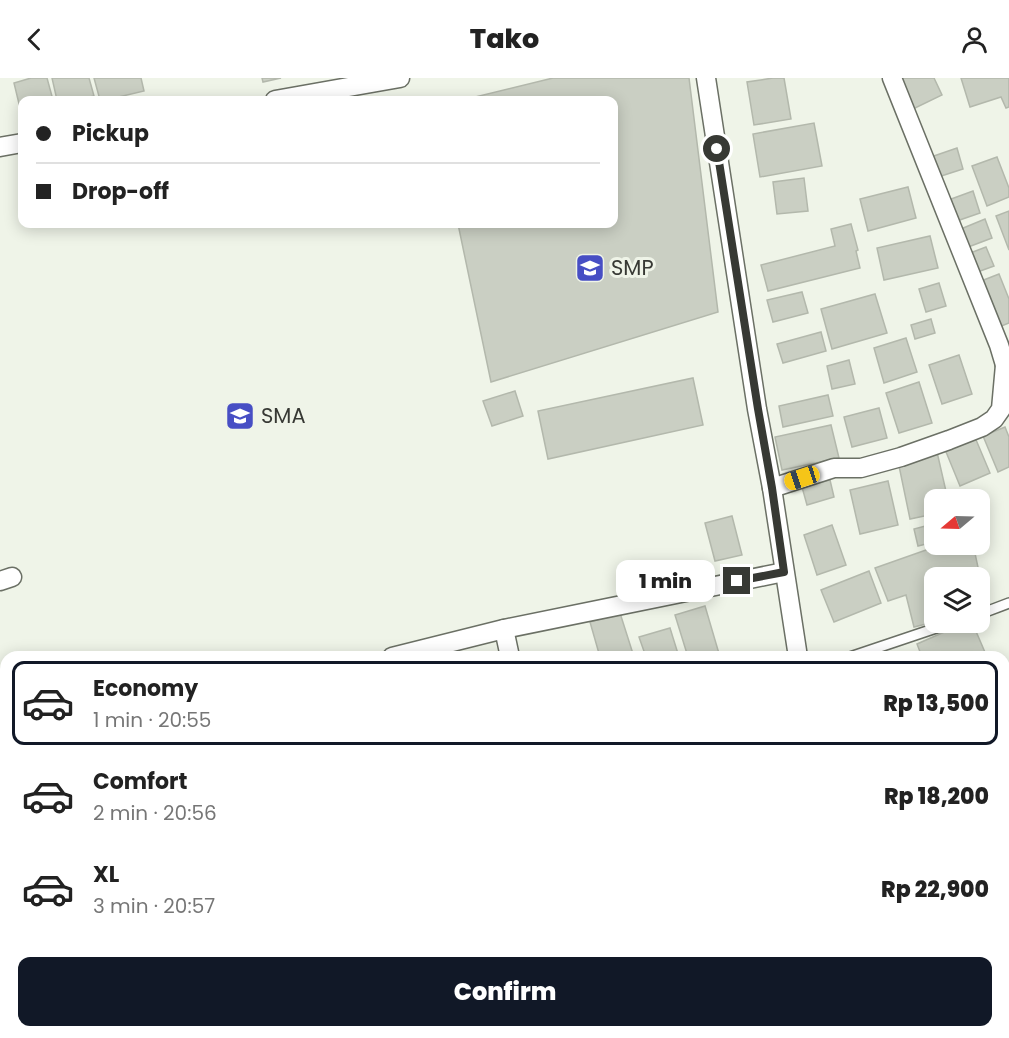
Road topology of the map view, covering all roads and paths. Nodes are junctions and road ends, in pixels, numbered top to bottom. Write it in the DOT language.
graph roads {
  1 [pos="400,78"];
  2 [pos="706,78"];
  3 [pos="892,78"];
  4 [pos="298,96"];
  5 [pos="18,144"];
  6 [pos="0,147"];
  7 [pos="1007,364"];
  8 [pos="772,488"];
  9 [pos="784,572"];
  10 [pos="1009,603"];
  11 [pos="990,610"];
  12 [pos="504,629"];
  13 [pos="924,632"];
  14 [pos="416,651"];
  15 [pos="509,651"];
  16 [pos="797,651"];
  17 [pos="868,651"];
  1 -- 4 [label="street"];
  2 -- 8 [label="street"];
  3 -- 7 [label="street"];
  5 -- 6 [label="street"];
  7 -- 8 [label="street"];
  8 -- 9 [label="street"];
  9 -- 12 [label="street"];
  9 -- 16 [label="street"];
  10 -- 11 [label="lane"];
  12 -- 14 [label="street"];
  12 -- 15 [label="street"];
  13 -- 17 [label="lane"];
}
